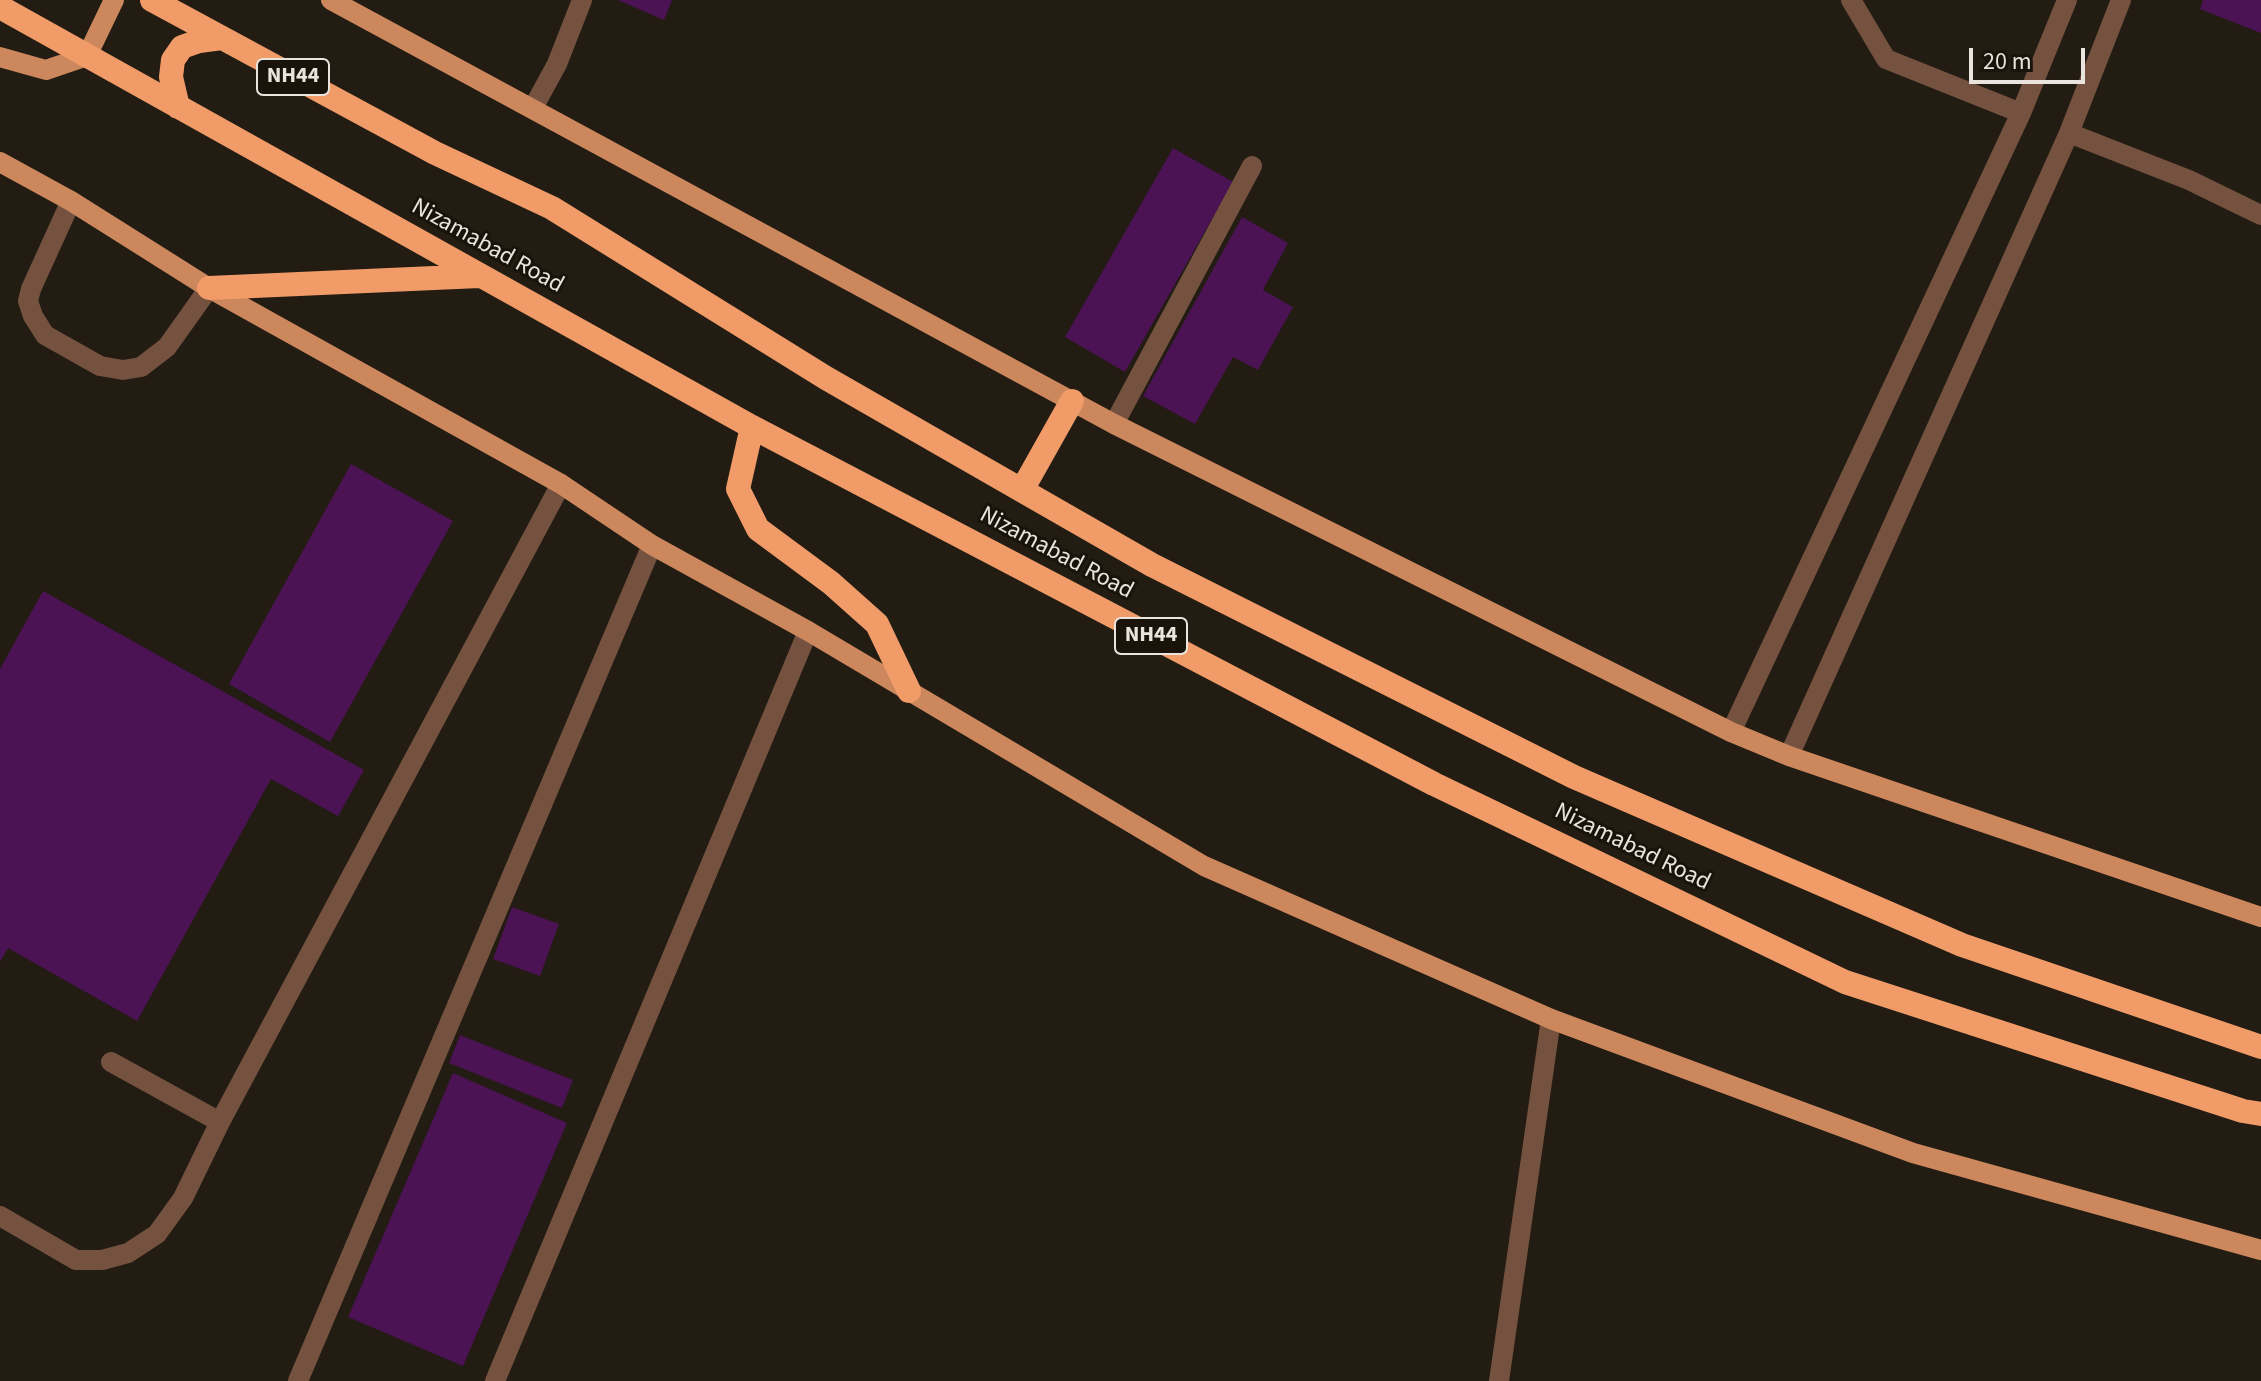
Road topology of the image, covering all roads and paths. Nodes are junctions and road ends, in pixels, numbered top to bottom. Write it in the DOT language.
graph roads {
  1 [pos="114,0"];
  2 [pos="152,0"];
  3 [pos="331,0"];
  4 [pos="582,0"];
  5 [pos="1851,0"];
  6 [pos="2067,0"];
  7 [pos="2121,0"];
  8 [pos="0,7"];
  9 [pos="222,38"];
  10 [pos="87,56"];
  11 [pos="0,57"];
  12 [pos="178,107"];
  13 [pos="533,108"];
  14 [pos="2021,113"];
  15 [pos="2069,133"];
  16 [pos="0,162"];
  17 [pos="1252,166"];
  18 [pos="71,201"];
  19 [pos="2261,215"];
  20 [pos="481,276"];
  21 [pos="209,288"];
  22 [pos="1072,401"];
  23 [pos="1114,424"];
  24 [pos="752,427"];
  25 [pos="561,484"];
  26 [pos="1022,490"];
  27 [pos="652,545"];
  28 [pos="808,631"];
  29 [pos="909,691"];
  30 [pos="1731,732"];
  31 [pos="1789,756"];
  32 [pos="2261,917"];
  33 [pos="1551,1019"];
  34 [pos="2261,1047"];
  35 [pos="111,1062"];
  36 [pos="2261,1114"];
  37 [pos="220,1122"];
  38 [pos="0,1216"];
  39 [pos="2261,1250"];
  40 [pos="298,1381"];
  41 [pos="495,1381"];
  42 [pos="1499,1381"];
  1 -- 10 [label="main road"];
  2 -- 9 [label="highway, Nizamabad Road / NH44"];
  3 -- 13 [label="main road"];
  4 -- 13 [label="street"];
  5 -- 14 [label="street"];
  6 -- 14 [label="street"];
  7 -- 15 [label="street"];
  8 -- 10 [label="highway, Nizamabad Road / NH44"];
  9 -- 12 [label="highway"];
  9 -- 26 [label="highway, Nizamabad Road / NH44"];
  10 -- 11 [label="main road"];
  10 -- 12 [label="highway, Nizamabad Road / NH44"];
  12 -- 20 [label="highway, Nizamabad Road / NH44"];
  13 -- 22 [label="main road"];
  14 -- 30 [label="street"];
  15 -- 19 [label="street"];
  15 -- 31 [label="street"];
  16 -- 18 [label="main road"];
  17 -- 23 [label="street"];
  18 -- 21 [label="main road"];
  18 -- 21 [label="street"];
  20 -- 21 [label="highway"];
  20 -- 24 [label="highway, Nizamabad Road / NH44"];
  21 -- 25 [label="main road"];
  22 -- 23 [label="main road"];
  22 -- 26 [label="highway"];
  23 -- 30 [label="main road"];
  24 -- 29 [label="highway"];
  24 -- 36 [label="highway, Nizamabad Road / NH44"];
  25 -- 27 [label="main road"];
  25 -- 37 [label="street"];
  26 -- 34 [label="highway, Nizamabad Road / NH44"];
  27 -- 28 [label="main road"];
  27 -- 40 [label="street"];
  28 -- 29 [label="main road"];
  28 -- 41 [label="street"];
  29 -- 33 [label="main road"];
  30 -- 31 [label="main road"];
  31 -- 32 [label="main road"];
  33 -- 39 [label="main road"];
  33 -- 42 [label="street"];
  35 -- 37 [label="street"];
  37 -- 38 [label="street"];
}
